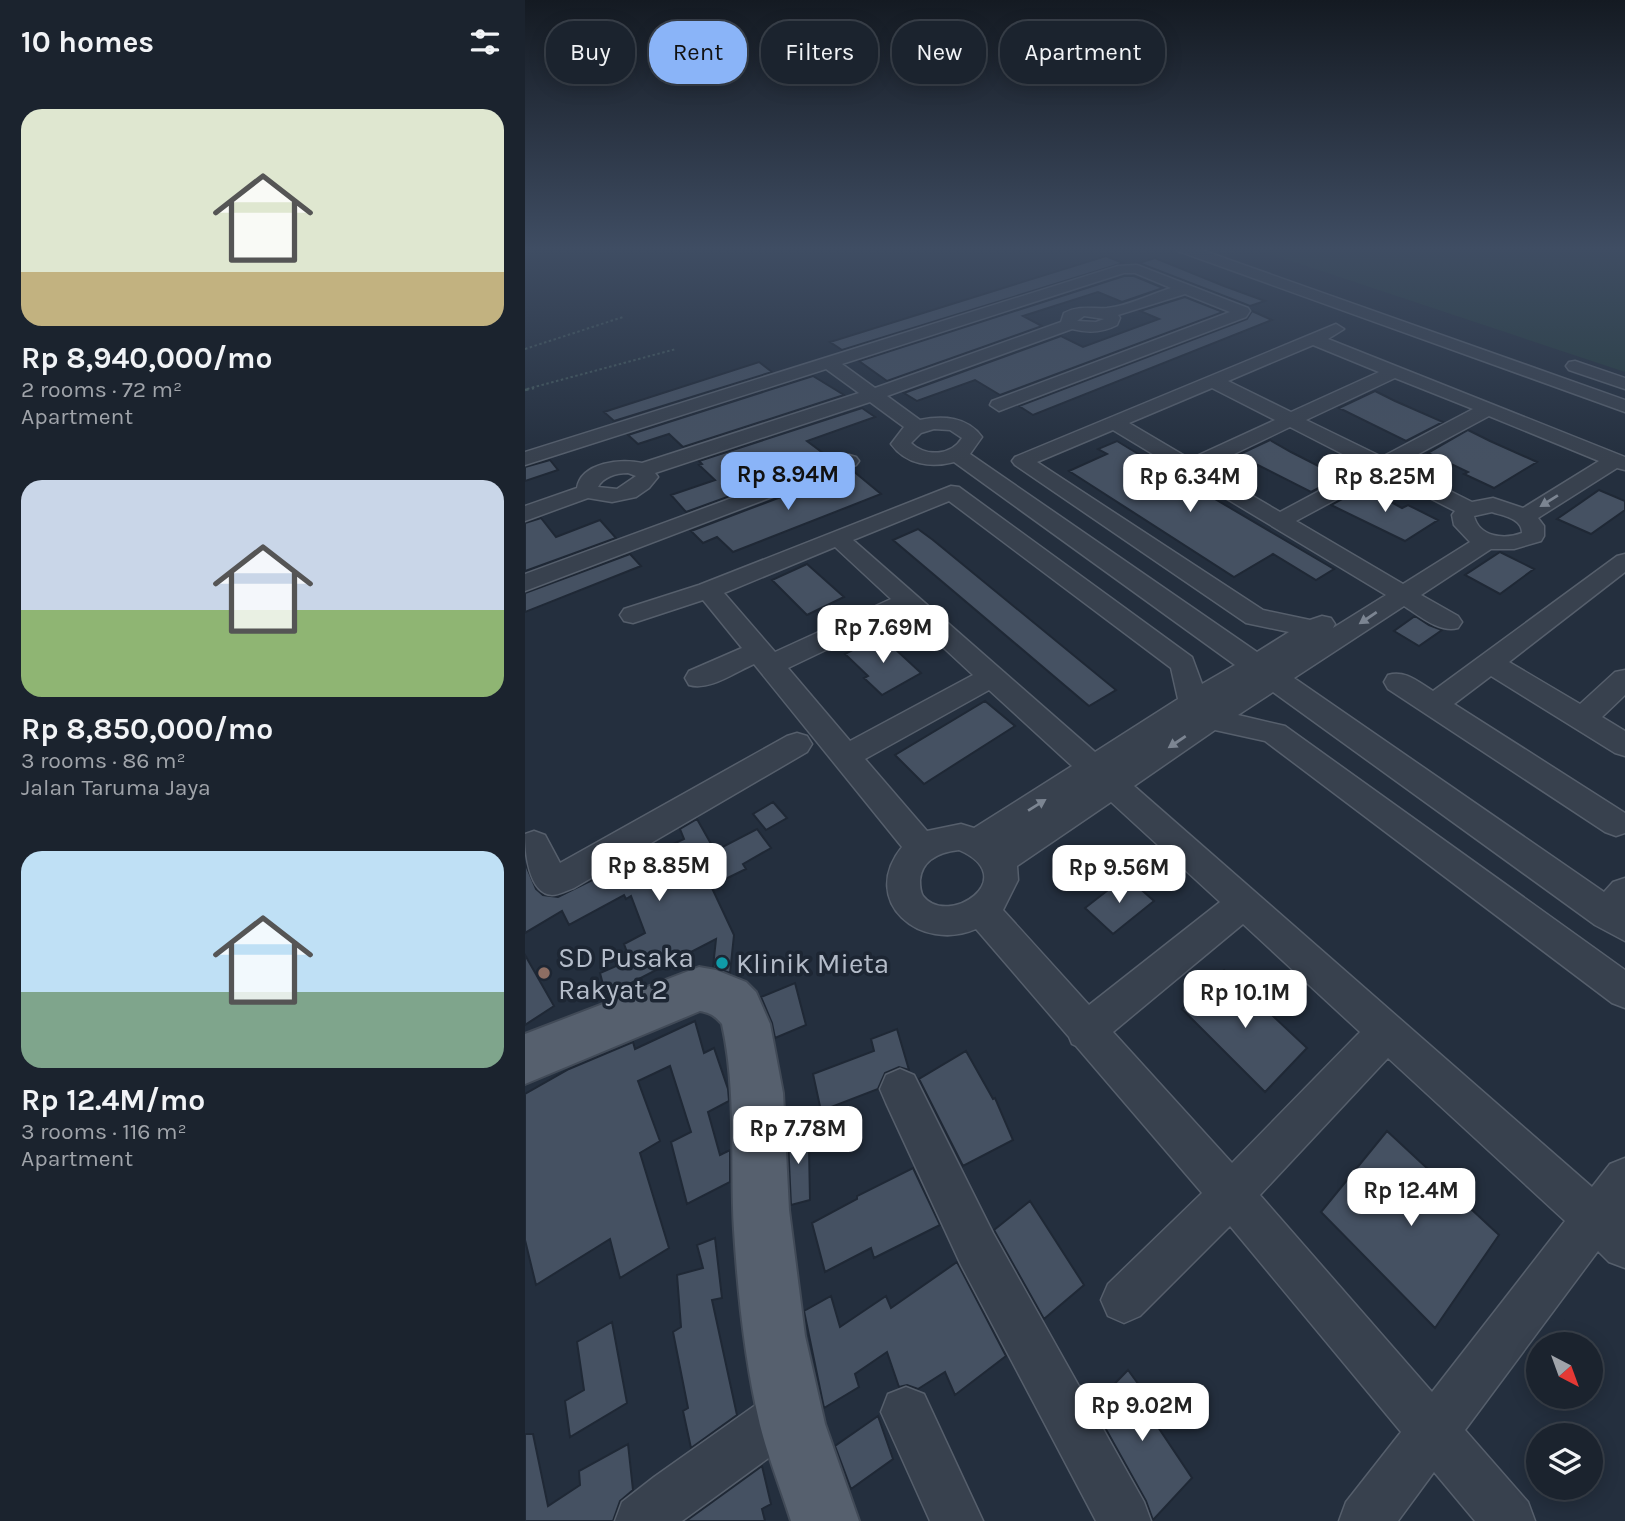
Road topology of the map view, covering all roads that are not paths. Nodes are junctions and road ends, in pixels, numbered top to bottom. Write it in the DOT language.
graph roads {
  1 [pos="963,319"];
  2 [pos="1071,319"];
  3 [pos="1227,319"];
  4 [pos="1400,319"];
  5 [pos="1412,319"];
  6 [pos="1106,320"];
  7 [pos="1336,329"];
  8 [pos="1314,339"];
  9 [pos="1148,349"];
  10 [pos="828,362"];
  11 [pos="1561,362"];
  12 [pos="1395,371"];
  13 [pos="1213,381"];
  14 [pos="1624,392"];
  15 [pos="872,395"];
  16 [pos="999,405"];
  17 [pos="1488,409"];
  18 [pos="1291,420"];
  19 [pos="1113,422"];
  20 [pos="917,427"];
  21 [pos="578,442"];
  22 [pos="957,454"];
  23 [pos="525,459"];
  24 [pos="1612,459"];
  25 [pos="849,461"];
  26 [pos="1383,466"];
  27 [pos="1190,467"];
  28 [pos="607,469"];
  29 [pos="643,470"];
  30 [pos="588,491"];
  31 [pos="627,493"];
  32 [pos="1516,512"];
  33 [pos="525,514"];
  34 [pos="1281,520"];
  35 [pos="1475,527"];
  36 [pos="656,534"];
  37 [pos="839,539"];
  38 [pos="1625,561"];
  39 [pos="525,583"];
  40 [pos="1394,589"];
  41 [pos="708,590"];
  42 [pos="909,600"];
  43 [pos="633,615"];
  44 [pos="1449,622"];
  45 [pos="1325,635"];
  46 [pos="765,658"];
  47 [pos="1490,663"];
  48 [pos="1265,673"];
  49 [pos="992,676"];
  50 [pos="699,678"];
  51 [pos="1625,679"];
  52 [pos="1398,682"];
  53 [pos="1434,705"];
  54 [pos="1202,711"];
  55 [pos="1582,719"];
  56 [pos="797,744"];
  57 [pos="1625,745"];
  58 [pos="846,756"];
  59 [pos="1104,777"];
  60 [pos="1616,823"];
  61 [pos="525,847"];
  62 [pos="922,848"];
  63 [pos="990,850"];
  64 [pos="1243,904"];
  65 [pos="982,911"];
  66 [pos="1619,911"];
  67 [pos="1625,991"];
  68 [pos="1085,1031"];
  69 [pos="1387,1032"];
  70 [pos="525,1059"];
  71 [pos="900,1089"];
  72 [pos="1625,1179"];
  73 [pos="1231,1194"];
  74 [pos="1611,1232"];
  75 [pos="1124,1300"];
  76 [pos="789,1412"];
  77 [pos="906,1412"];
  78 [pos="1433,1431"];
  79 [pos="641,1521"];
  80 [pos="825,1521"];
  81 [pos="957,1521"];
  82 [pos="1125,1521"];
  83 [pos="1365,1521"];
  84 [pos="1509,1521"];
  1 -- 10 [label="street"];
  2 -- 15 [label="street"];
  3 -- 9 [label="street"];
  4 -- 14 [label="street"];
  5 -- 14 [label="street"];
  6 -- 9 [label="street"];
  7 -- 8 [label="street"];
  8 -- 12 [label="street"];
  8 -- 13 [label="street"];
  9 -- 16 [label="street"];
  10 -- 15 [label="street"];
  10 -- 21 [label="street"];
  11 -- 14 [label="street"];
  12 -- 17 [label="street"];
  12 -- 18 [label="street"];
  13 -- 18 [label="street"];
  13 -- 19 [label="street"];
  15 -- 20 [label="street"];
  15 -- 29 [label="street"];
  17 -- 24 [label="street"];
  17 -- 26 [label="street"];
  18 -- 26 [label="street"];
  18 -- 27 [label="street"];
  19 -- 27 [label="street"];
  19 -- 45 [label="street"];
  20 -- 22 [label="street"];
  20 -- 22 [label="street"];
  21 -- 23 [label="street"];
  21 -- 28 [label="street"];
  22 -- 48 [label="street"];
  24 -- 32 [label="street"];
  25 -- 36 [label="street"];
  26 -- 34 [label="street"];
  26 -- 35 [label="street"];
  27 -- 34 [label="street"];
  28 -- 29 [label="street"];
  28 -- 30 [label="street"];
  29 -- 31 [label="street"];
  30 -- 31 [label="street"];
  30 -- 33 [label="street"];
  31 -- 36 [label="street"];
  32 -- 35 [label="street"];
  32 -- 35 [label="street"];
  34 -- 40 [label="street"];
  35 -- 40 [label="street"];
  36 -- 39 [label="street"];
  37 -- 41 [label="street"];
  37 -- 42 [label="street"];
  37 -- 54 [label="street"];
  38 -- 47 [label="street"];
  40 -- 44 [label="street"];
  40 -- 45 [label="street"];
  41 -- 43 [label="street"];
  41 -- 46 [label="street"];
  42 -- 46 [label="street"];
  42 -- 49 [label="street"];
  45 -- 48 [label="street"];
  46 -- 50 [label="street"];
  46 -- 58 [label="street"];
  47 -- 53 [label="street"];
  47 -- 55 [label="street"];
  48 -- 54 [label="street"];
  48 -- 66 [label="street"];
  49 -- 58 [label="street"];
  49 -- 59 [label="street"];
  51 -- 55 [label="street"];
  52 -- 53 [label="street"];
  53 -- 60 [label="street"];
  54 -- 59 [label="street"];
  54 -- 67 [label="street"];
  55 -- 57 [label="street"];
  56 -- 61 [label="street"];
  58 -- 62 [label="street"];
  59 -- 63 [label="street"];
  59 -- 64 [label="street"];
  62 -- 63 [label="street"];
  62 -- 65 [label="street"];
  63 -- 65 [label="street"];
  64 -- 68 [label="street"];
  64 -- 69 [label="street"];
  65 -- 68 [label="street"];
  68 -- 73 [label="street"];
  69 -- 73 [label="street"];
  69 -- 74 [label="street"];
  70 -- 76 [label="main road"];
  71 -- 82 [label="street"];
  72 -- 74 [label="street"];
  73 -- 75 [label="street"];
  73 -- 78 [label="street"];
  74 -- 78 [label="street"];
  76 -- 79 [label="street"];
  76 -- 80 [label="main road"];
  77 -- 81 [label="street"];
  78 -- 83 [label="street"];
  78 -- 84 [label="street"];
}
